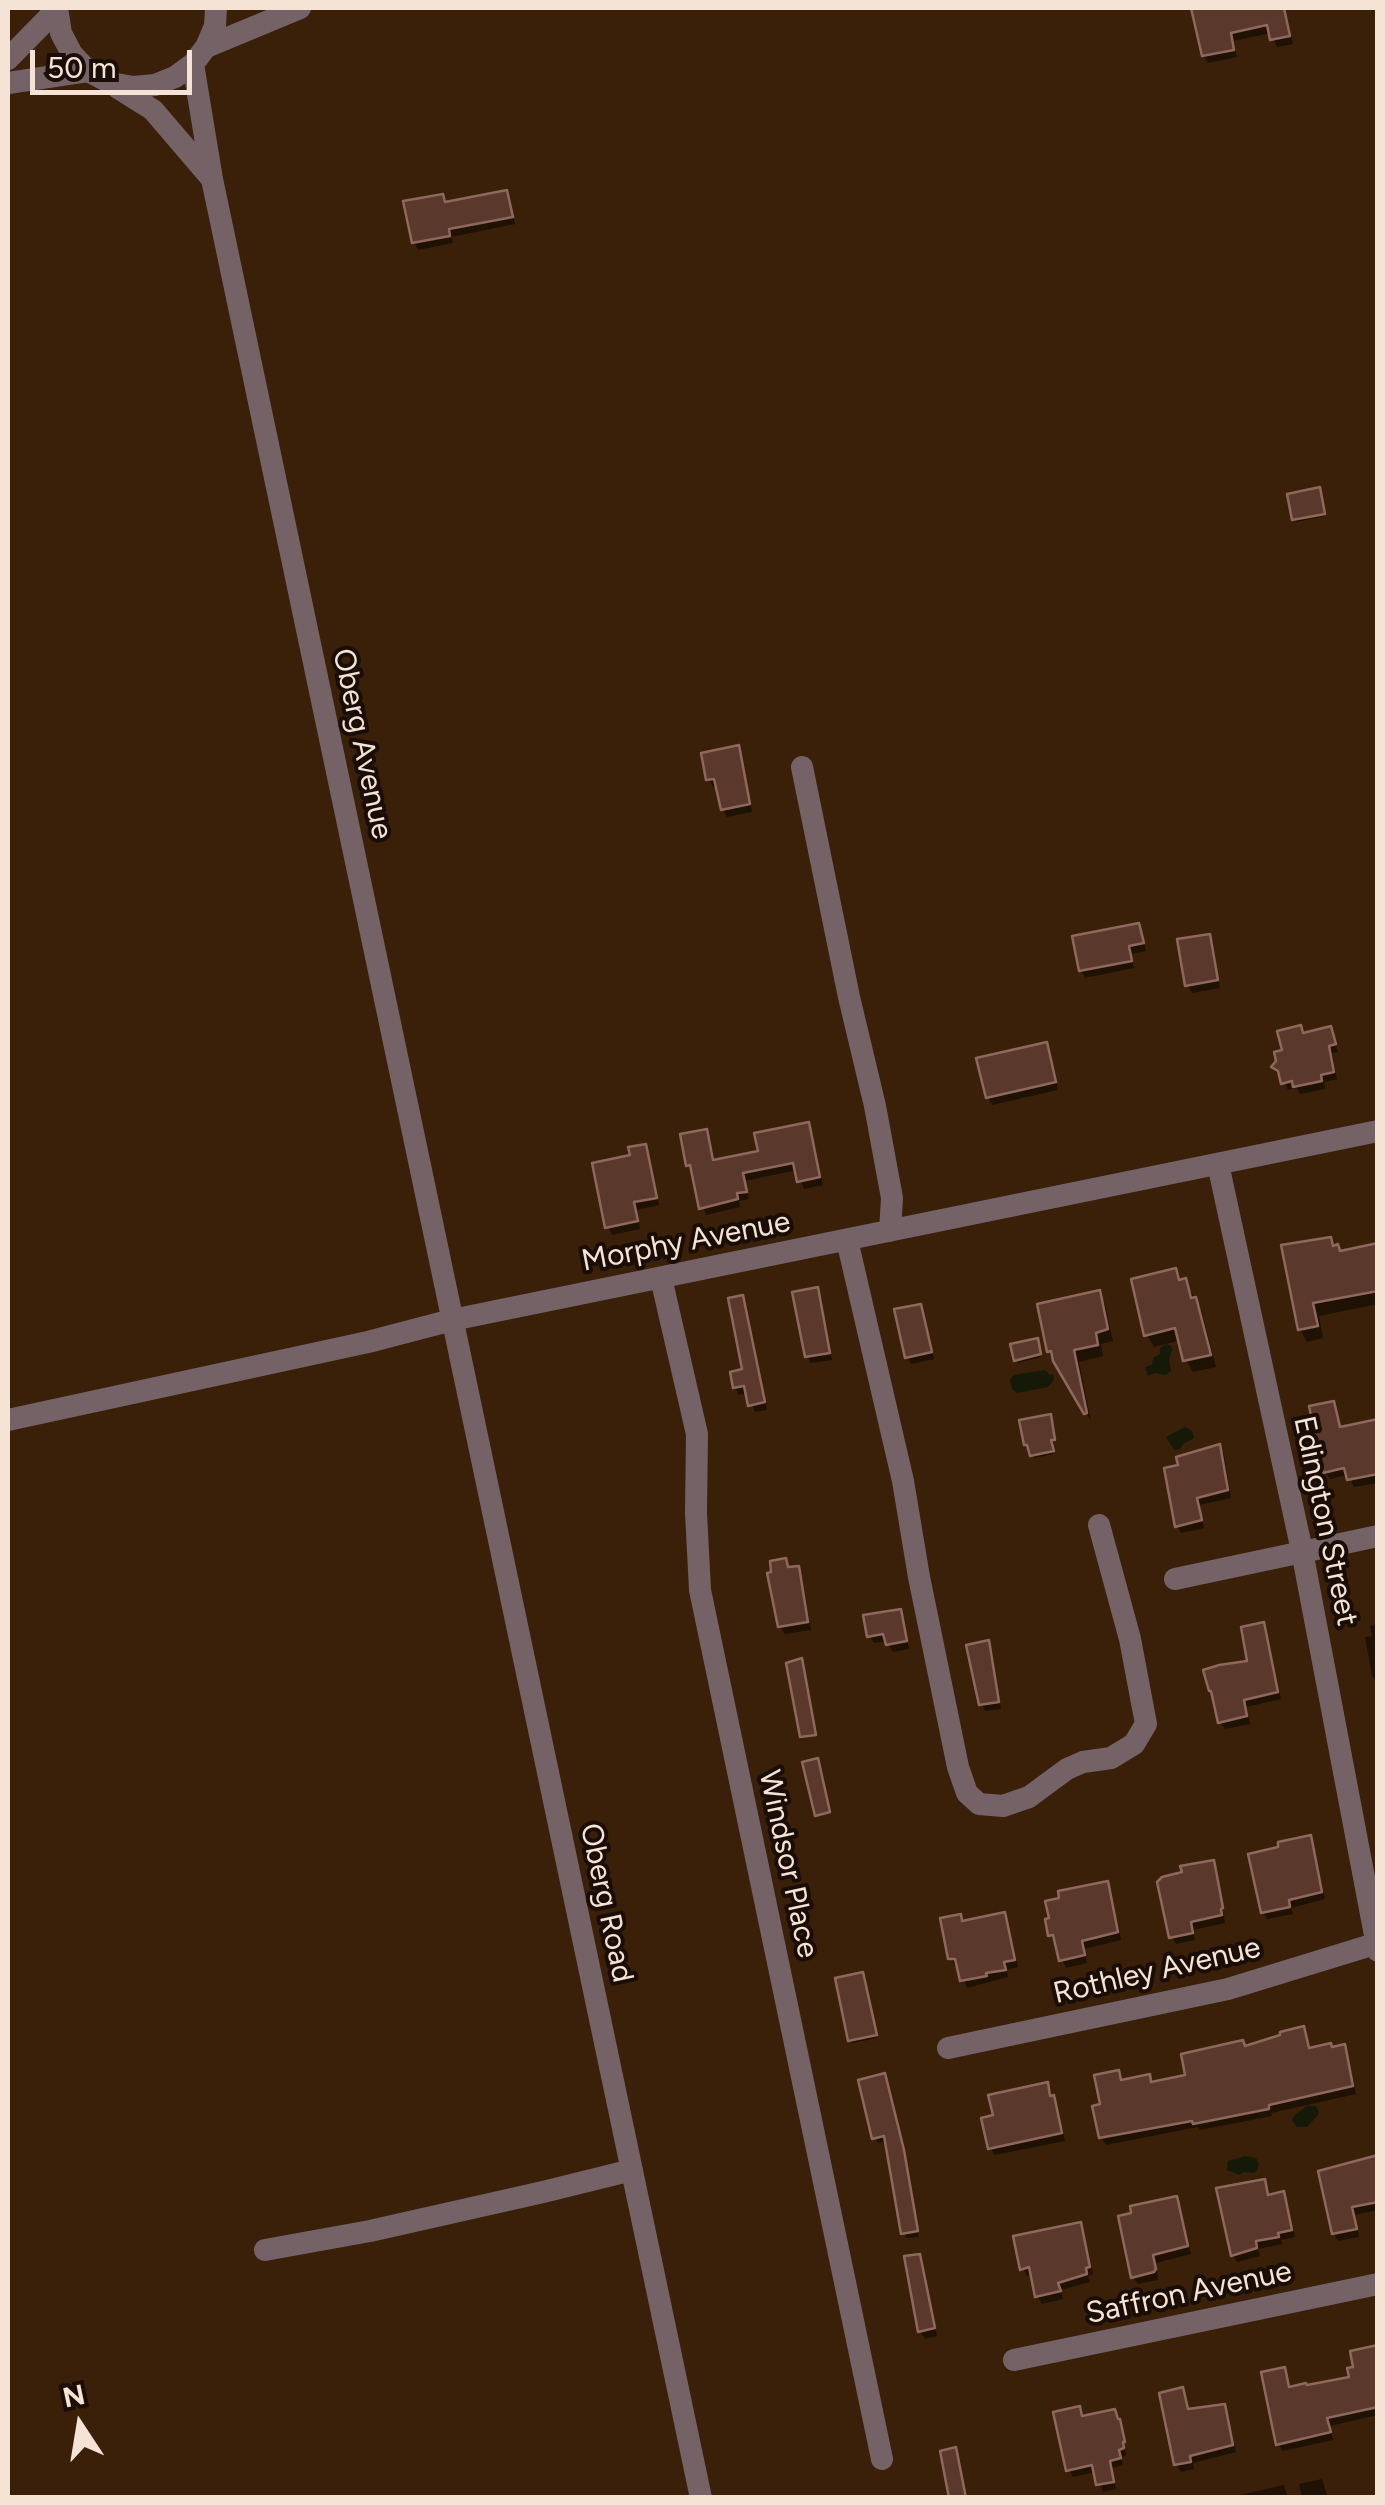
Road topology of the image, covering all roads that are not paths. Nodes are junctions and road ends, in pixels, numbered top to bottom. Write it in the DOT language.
graph roads {
  1 [pos="57,8"];
  2 [pos="216,8"];
  3 [pos="300,8"];
  4 [pos="200,55"];
  5 [pos="8,59"];
  6 [pos="88,71"];
  7 [pos="8,83"];
  8 [pos="111,83"];
  9 [pos="212,180"];
  10 [pos="802,767"];
  11 [pos="1378,1131"];
  12 [pos="1218,1164"];
  13 [pos="890,1232"];
  14 [pos="847,1240"];
  15 [pos="661,1278"];
  16 [pos="452,1320"];
  17 [pos="8,1420"];
  18 [pos="1099,1525"];
  19 [pos="1378,1536"];
  20 [pos="1302,1552"];
  21 [pos="1175,1579"];
  22 [pos="1377,1946"];
  23 [pos="948,2048"];
  24 [pos="632,2170"];
  25 [pos="265,2250"];
  26 [pos="1378,2284"];
  27 [pos="1014,2360"];
  28 [pos="882,2459"];
  29 [pos="701,2498"];
  1 -- 5 [label="street"];
  1 -- 6 [label="street"];
  2 -- 4 [label="street"];
  3 -- 4 [label="street"];
  4 -- 8 [label="street"];
  4 -- 9 [label="street, Oberg Avenue"];
  6 -- 7 [label="street"];
  6 -- 8 [label="street, Oberg Avenue"];
  8 -- 9 [label="street, Oberg Avenue"];
  9 -- 16 [label="street, Oberg Avenue"];
  10 -- 13 [label="street"];
  11 -- 12 [label="street, Morphy Avenue"];
  12 -- 13 [label="street, Morphy Avenue"];
  12 -- 20 [label="street, Edington Street"];
  13 -- 14 [label="street, Morphy Avenue"];
  14 -- 15 [label="street, Morphy Avenue"];
  14 -- 18 [label="street"];
  15 -- 16 [label="street, Morphy Avenue"];
  15 -- 28 [label="street, Windsor Place"];
  16 -- 17 [label="street, Morphy Avenue"];
  16 -- 24 [label="street, Oberg Road"];
  19 -- 20 [label="street"];
  20 -- 21 [label="street"];
  20 -- 22 [label="street, Edington Street"];
  22 -- 23 [label="street, Rothley Avenue"];
  24 -- 25 [label="street"];
  24 -- 29 [label="street, Oberg Road"];
  26 -- 27 [label="street, Saffron Avenue"];
}
